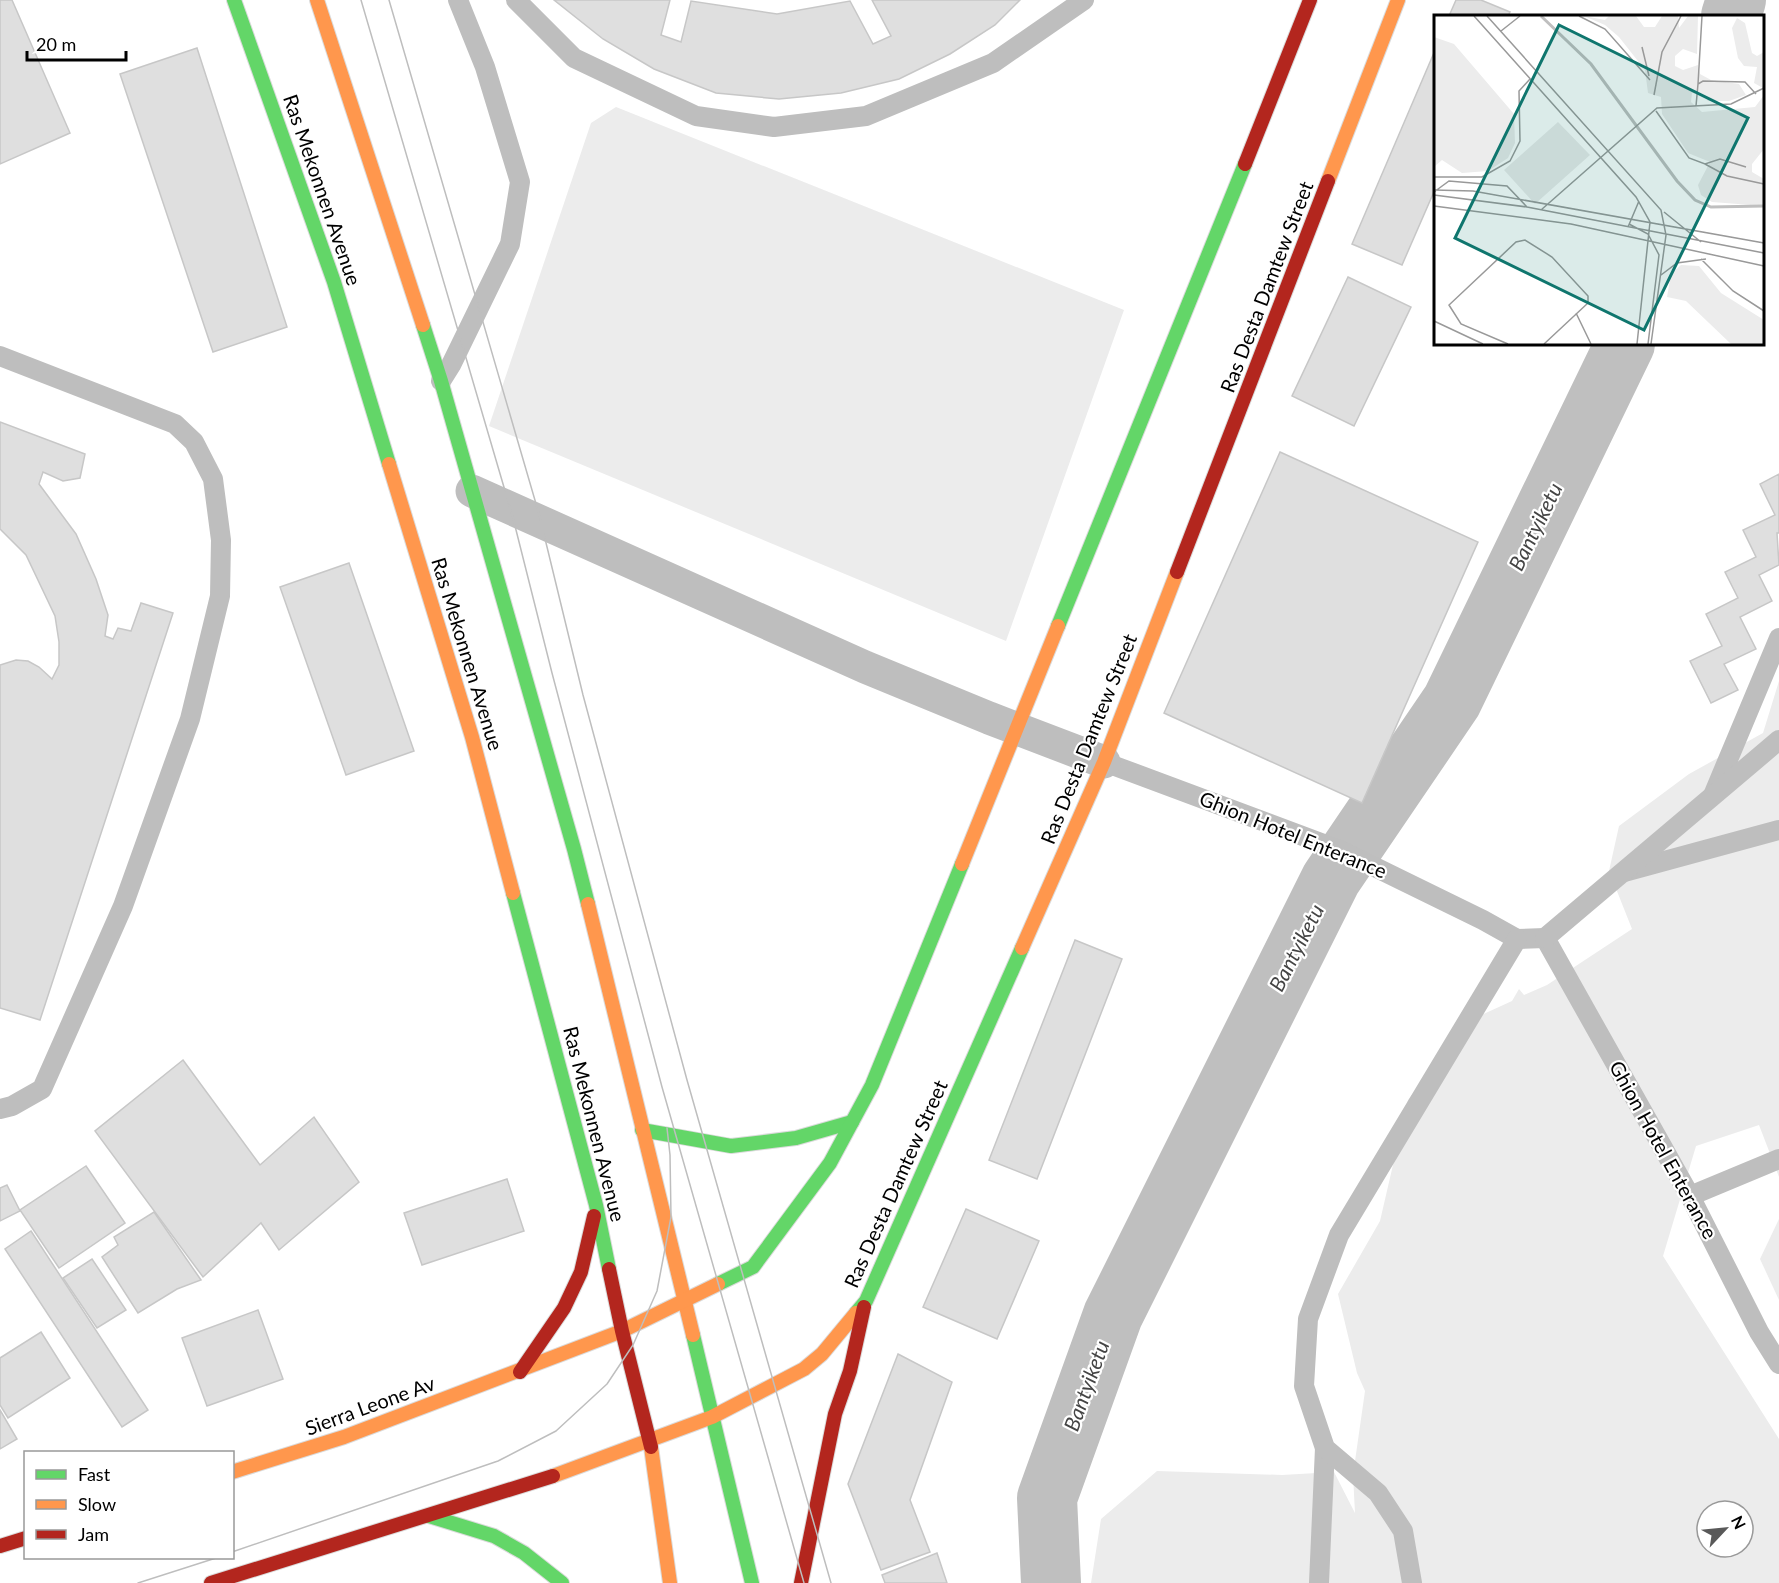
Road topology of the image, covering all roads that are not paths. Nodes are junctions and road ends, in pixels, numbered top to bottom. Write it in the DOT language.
graph roads {
  1 [pos="234,0"];
  2 [pos="317,0"];
  3 [pos="458,0"];
  4 [pos="516,0"];
  5 [pos="1084,0"];
  6 [pos="1310,0"];
  7 [pos="1398,0"];
  8 [pos="0,356"];
  9 [pos="441,381"];
  10 [pos="471,490"];
  11 [pos="1779,638"];
  12 [pos="1018,729"];
  13 [pos="1779,740"];
  14 [pos="1104,762"];
  15 [pos="1713,795"];
  16 [pos="1779,830"];
  17 [pos="1619,873"];
  18 [pos="1545,938"];
  19 [pos="1517,939"];
  20 [pos="0,1109"];
  21 [pos="852,1122"];
  22 [pos="642,1130"];
  23 [pos="1779,1159"];
  24 [pos="1690,1196"];
  25 [pos="596,1206"];
  26 [pos="866,1301"];
  27 [pos="686,1302"];
  28 [pos="622,1331"];
  29 [pos="1779,1364"];
  30 [pos="520,1372"];
  31 [pos="712,1417"];
  32 [pos="650,1441"];
  33 [pos="1325,1448"];
  34 [pos="234,1471"];
  35 [pos="429,1516"];
  36 [pos="24,1539"];
  37 [pos="0,1546"];
  38 [pos="211,1583"];
  39 [pos="562,1583"];
  40 [pos="670,1583"];
  41 [pos="752,1583"];
  42 [pos="801,1583"];
  43 [pos="1319,1583"];
  44 [pos="1412,1583"];
  1 -- 25 [label="main road, Ras Mekonnen Avenue"];
  2 -- 9 [label="main road"];
  3 -- 9 [label="lane"];
  4 -- 5 [label="lane"];
  6 -- 12 [label="main road"];
  7 -- 14 [label="main road, Ras Desta Damtew Street"];
  8 -- 20 [label="lane"];
  9 -- 10 [label="main road"];
  10 -- 12 [label="street"];
  10 -- 22 [label="main road"];
  11 -- 15 [label="lane"];
  12 -- 14 [label="street"];
  12 -- 21 [label="main road"];
  13 -- 15 [label="lane"];
  14 -- 19 [label="lane, Ghion Hotel Enterance"];
  14 -- 26 [label="main road, Ras Desta Damtew Street"];
  15 -- 17 [label="lane"];
  16 -- 17 [label="lane"];
  17 -- 18 [label="lane"];
  18 -- 19 [label="lane"];
  18 -- 24 [label="lane, Ghion Hotel Enterance"];
  19 -- 33 [label="lane"];
  21 -- 22 [label="main road"];
  21 -- 27 [label="main road"];
  22 -- 27 [label="main road"];
  23 -- 24 [label="lane"];
  24 -- 29 [label="lane, Ghion Hotel Enterance"];
  25 -- 28 [label="main road, Ras Mekonnen Avenue"];
  25 -- 30 [label="main road"];
  26 -- 31 [label="main road, Ras Desta Damtew Street"];
  26 -- 42 [label="main road"];
  27 -- 28 [label="main road, Sierra Leone Av"];
  27 -- 31 [label="main road"];
  28 -- 30 [label="main road, Sierra Leone Av"];
  28 -- 32 [label="main road, Ras Mekonnen Avenue"];
  30 -- 34 [label="main road, Sierra Leone Av"];
  31 -- 32 [label="main road, Ras Desta Damtew Street"];
  31 -- 41 [label="main road"];
  32 -- 35 [label="main road, Ras Desta Damtew Street"];
  32 -- 40 [label="main road, Ras Mekonnen Avenue"];
  33 -- 43 [label="lane"];
  33 -- 44 [label="lane"];
  35 -- 38 [label="main road, Ras Desta Damtew Street"];
  35 -- 39 [label="main road"];
  36 -- 37 [label="main road"];
}
